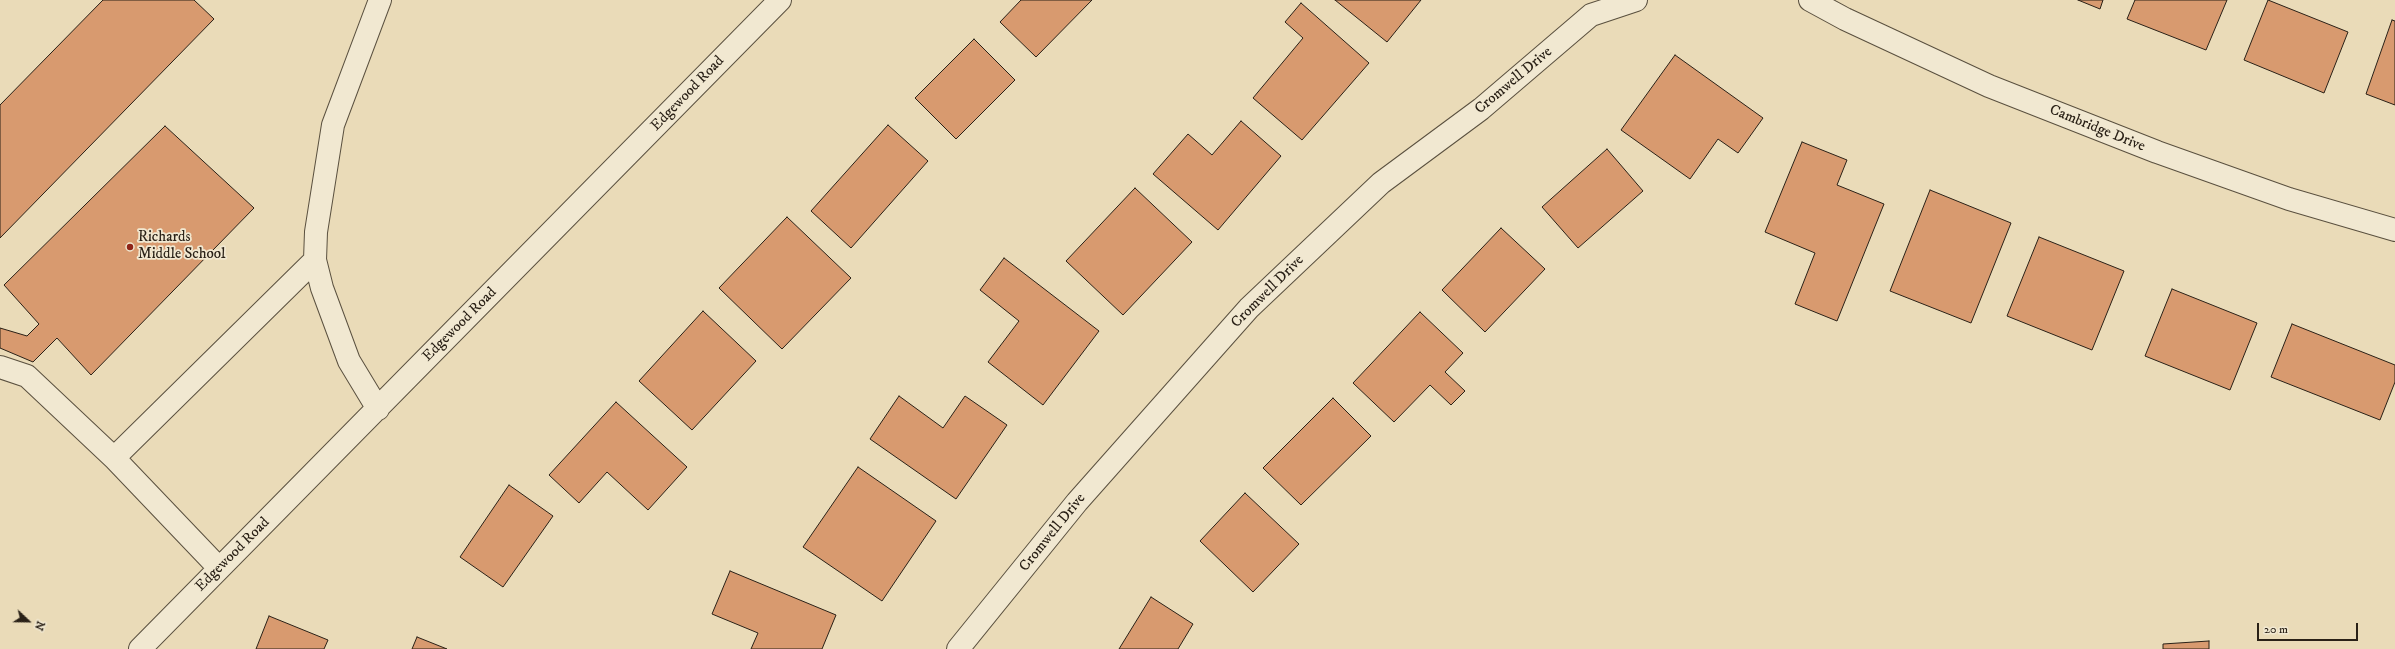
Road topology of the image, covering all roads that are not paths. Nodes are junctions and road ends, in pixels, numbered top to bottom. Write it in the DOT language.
graph roads {
  1 [pos="380,0"];
  2 [pos="780,0"];
  3 [pos="1636,0"];
  4 [pos="1810,0"];
  5 [pos="2395,230"];
  6 [pos="315,260"];
  7 [pos="0,367"];
  8 [pos="378,409"];
  9 [pos="114,458"];
  10 [pos="220,568"];
  11 [pos="140,649"];
  12 [pos="958,649"];
  1 -- 6 [label="street"];
  2 -- 8 [label="street, Edgewood Road"];
  3 -- 12 [label="street, Cromwell Drive"];
  4 -- 5 [label="street, Cambridge Drive"];
  6 -- 8 [label="street"];
  6 -- 9 [label="street"];
  7 -- 9 [label="street"];
  8 -- 10 [label="street, Edgewood Road"];
  9 -- 10 [label="street"];
  10 -- 11 [label="street, Edgewood Road"];
}
